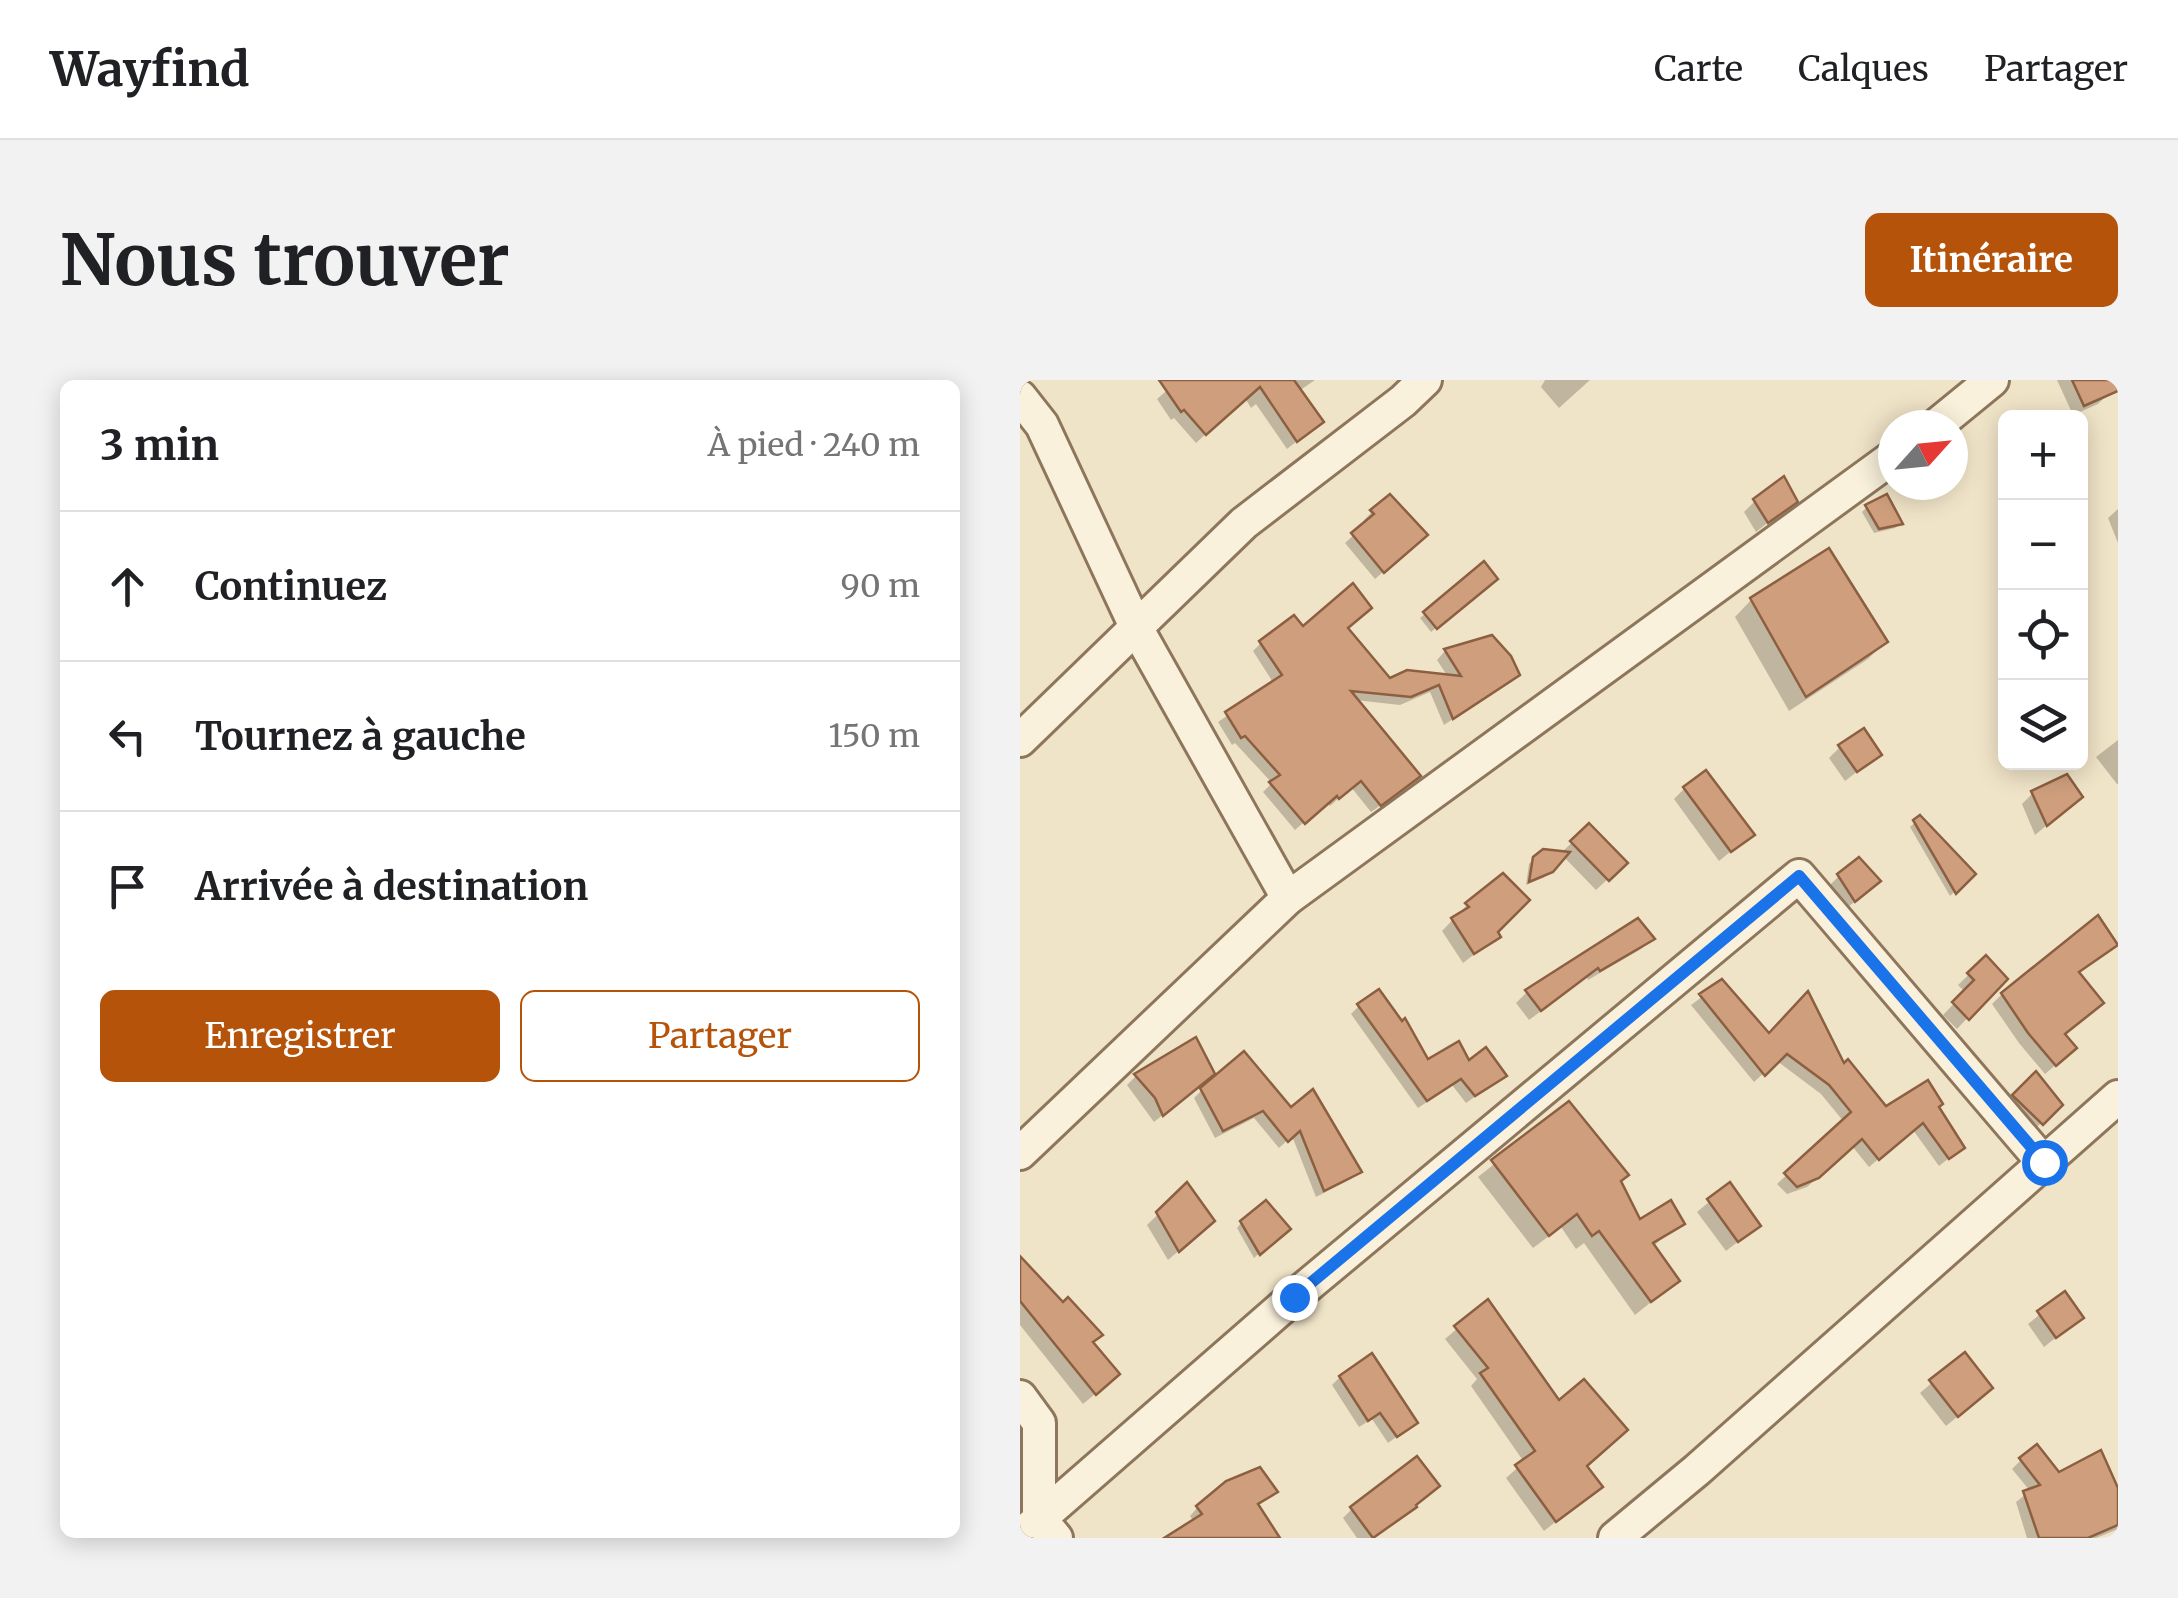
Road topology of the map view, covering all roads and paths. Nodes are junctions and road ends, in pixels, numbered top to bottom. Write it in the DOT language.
graph roads {
  1 [pos="1425,380"];
  2 [pos="1992,380"];
  3 [pos="1020,396"];
  4 [pos="1955,410"];
  5 [pos="1878,468"];
  6 [pos="1137,629"];
  7 [pos="1020,740"];
  8 [pos="1288,898"];
  9 [pos="2118,1097"];
  10 [pos="1020,1153"];
  11 [pos="2044,1162"];
  12 [pos="1020,1396"];
  13 [pos="1039,1531"];
  14 [pos="1615,1538"];
  1 -- 6 [label="street"];
  2 -- 4 [label="street"];
  3 -- 6 [label="street"];
  5 -- 8 [label="street"];
  6 -- 7 [label="street"];
  6 -- 8 [label="street"];
  8 -- 10 [label="street"];
  9 -- 11 [label="street"];
  11 -- 13 [label="street"];
  11 -- 14 [label="street"];
  12 -- 13 [label="street"];
}
